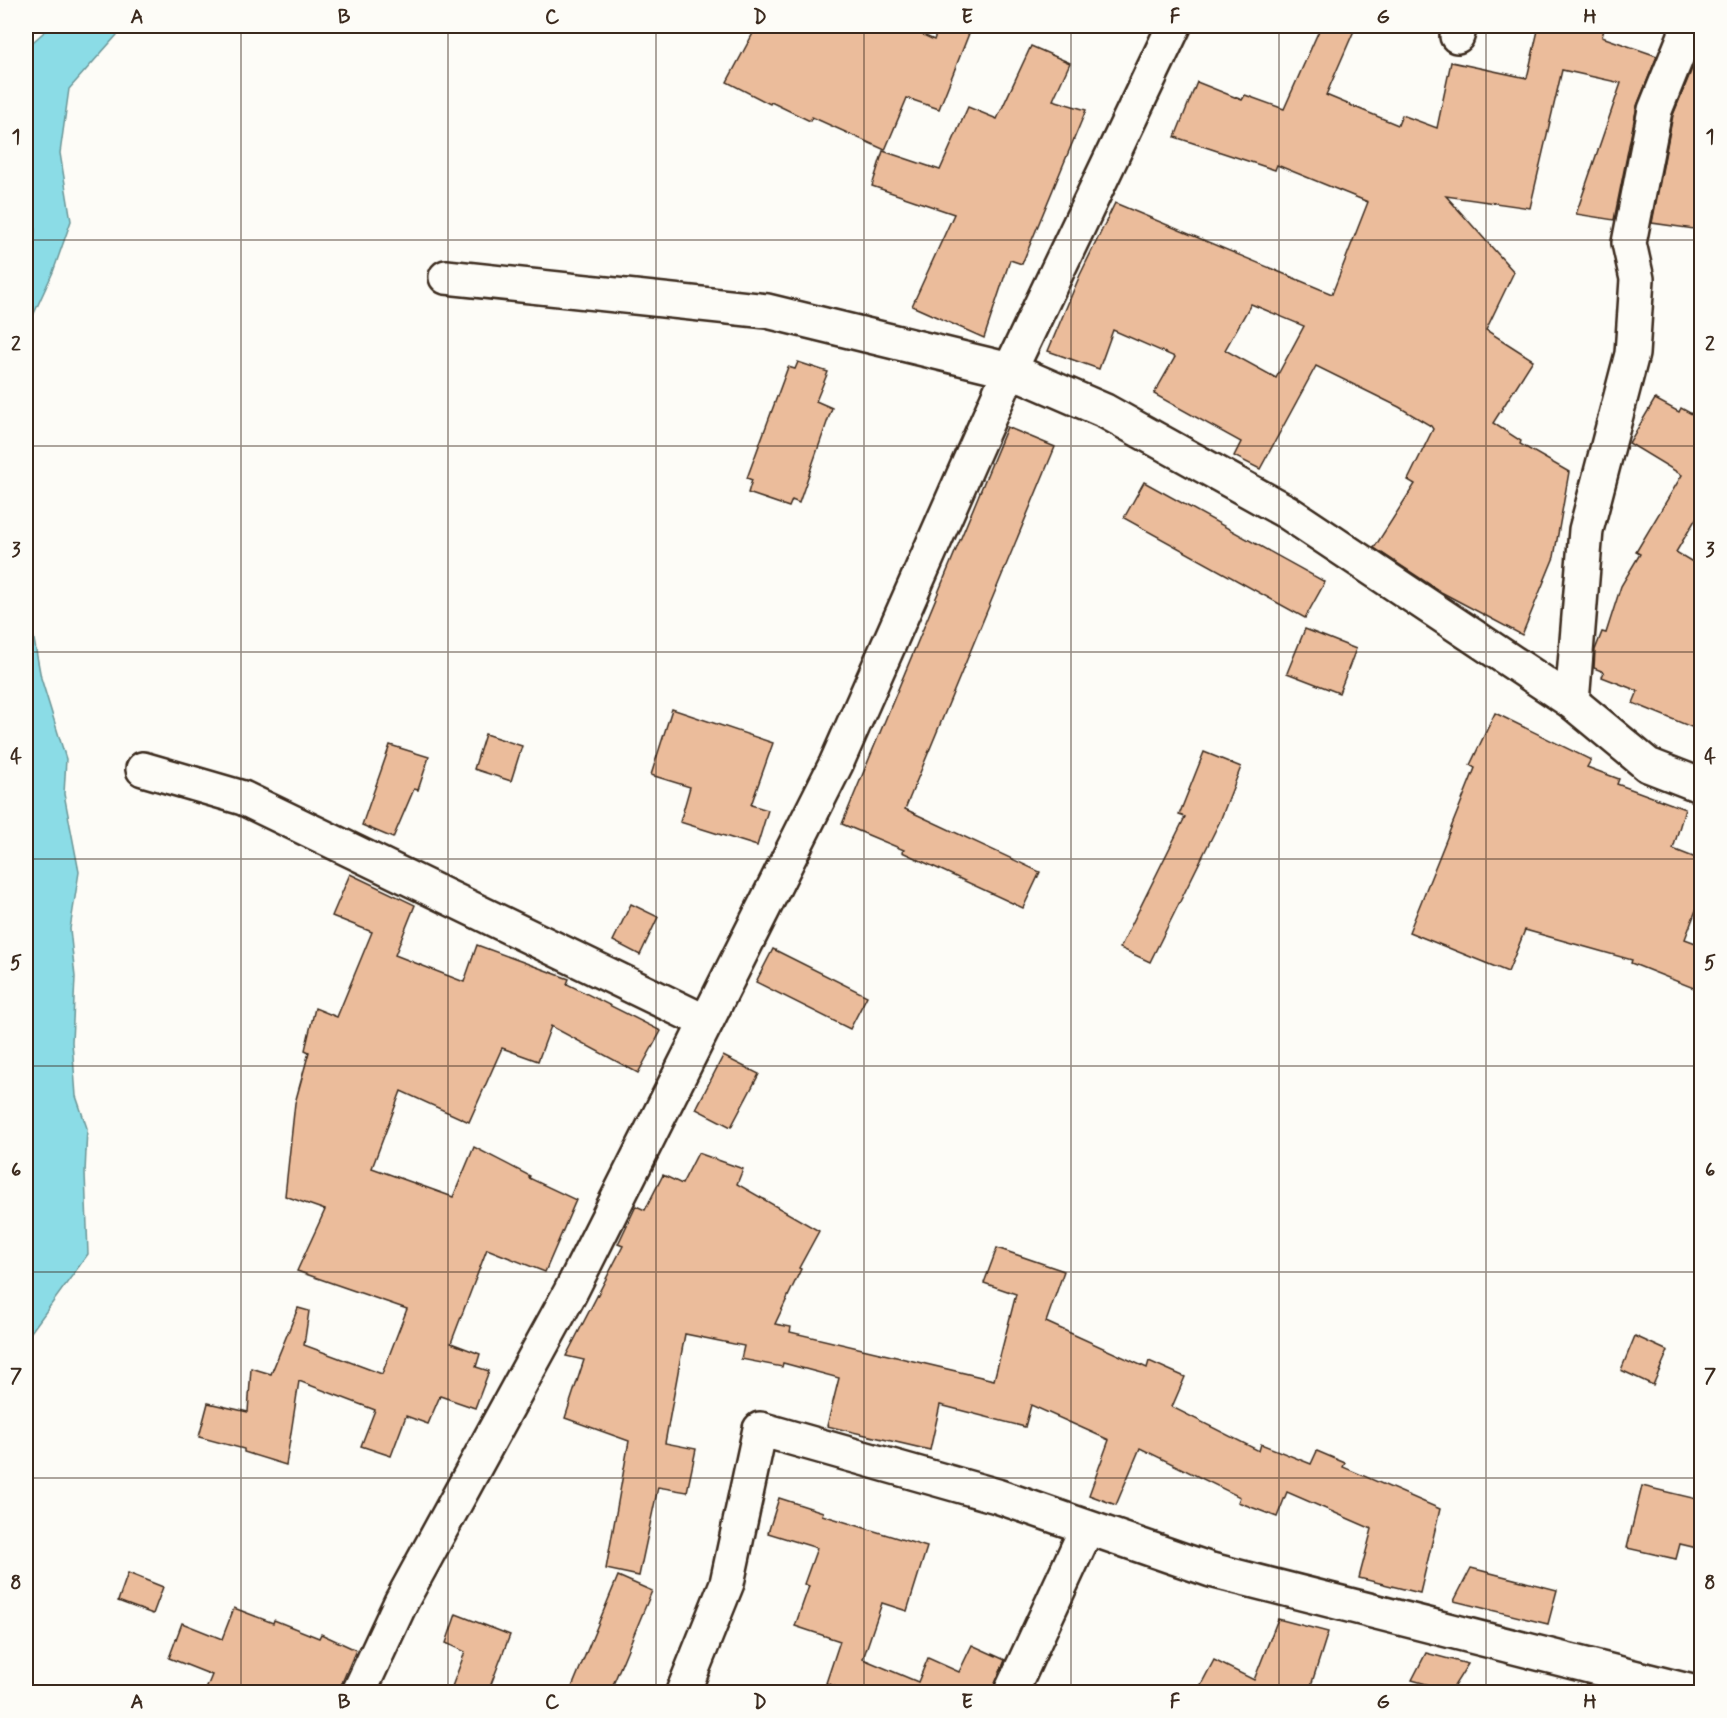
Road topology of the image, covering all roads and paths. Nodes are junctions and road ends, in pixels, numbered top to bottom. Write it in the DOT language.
graph roads {
  1 [pos="1174,26"];
  2 [pos="1689,26"];
  3 [pos="446,277"];
  4 [pos="1011,370"];
  5 [pos="1572,702"];
  6 [pos="143,770"];
  7 [pos="1701,786"];
  8 [pos="706,1022"];
  9 [pos="1087,1528"];
  10 [pos="359,1692"];
  11 [pos="683,1692"];
  12 [pos="1011,1692"];
  13 [pos="1692,1692"];
  1 -- 4 [label="street"];
  2 -- 5 [label="street"];
  3 -- 4 [label="street"];
  4 -- 5 [label="street"];
  4 -- 8 [label="street"];
  5 -- 7 [label="street"];
  6 -- 8 [label="street"];
  8 -- 10 [label="street"];
  9 -- 11 [label="street"];
  9 -- 12 [label="street"];
  9 -- 13 [label="street"];
}
